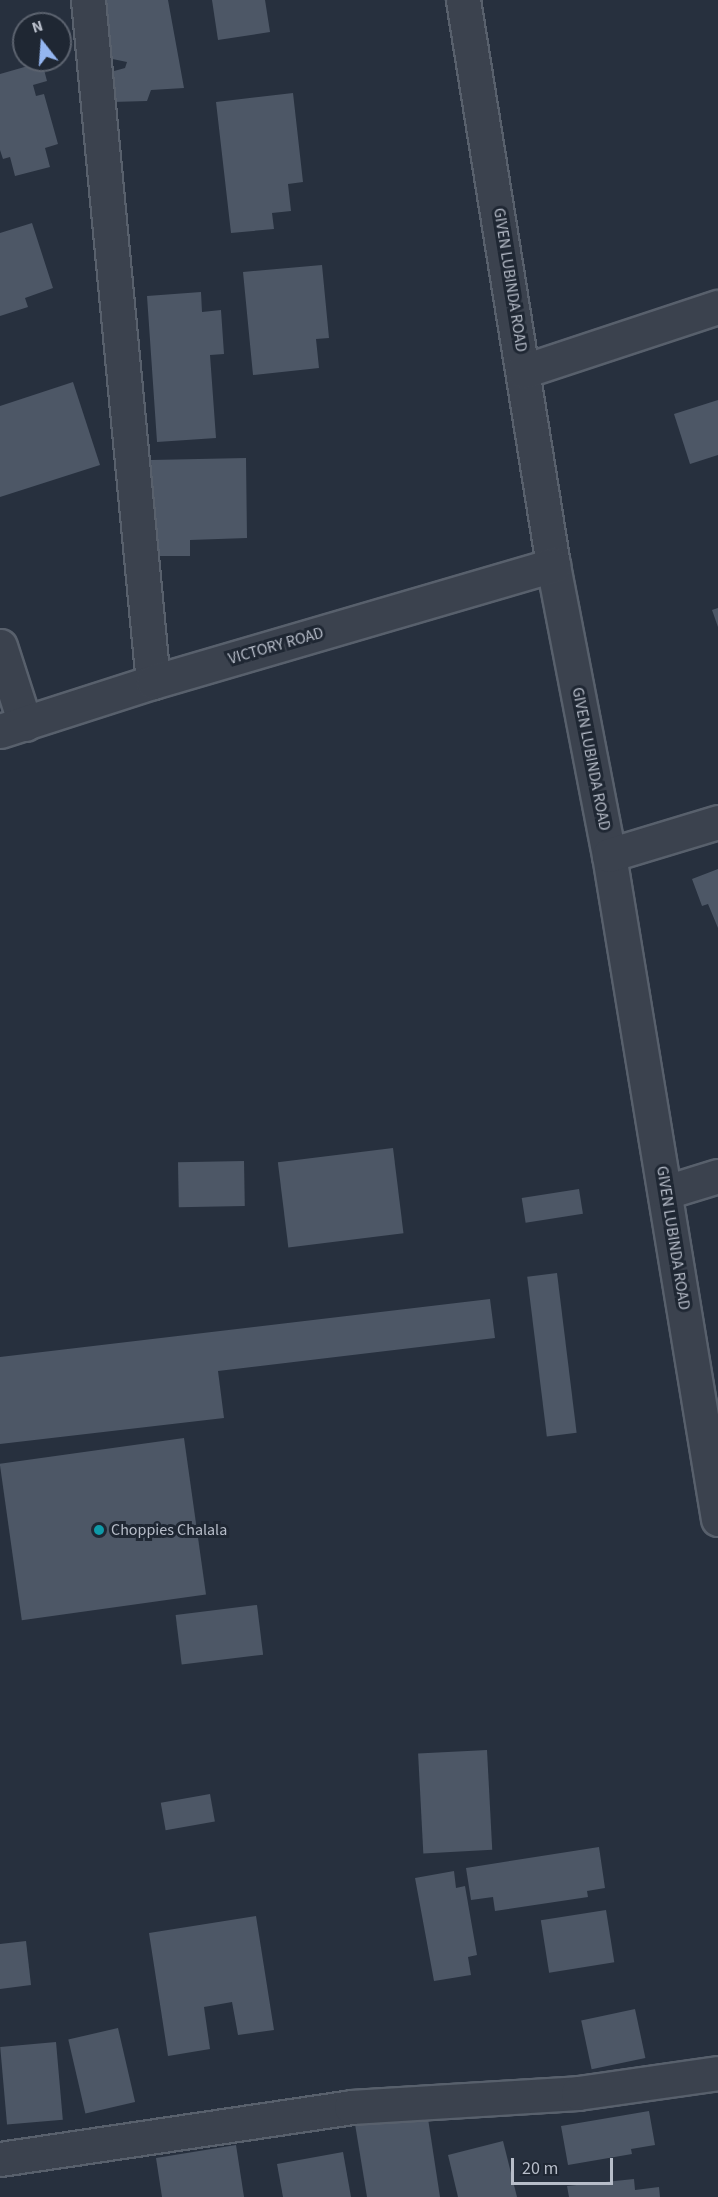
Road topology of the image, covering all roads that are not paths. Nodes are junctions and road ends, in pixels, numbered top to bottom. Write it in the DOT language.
graph roads {
  1 [pos="87,0"];
  2 [pos="463,0"];
  3 [pos="718,307"];
  4 [pos="524,371"];
  5 [pos="554,565"];
  6 [pos="0,646"];
  7 [pos="153,682"];
  8 [pos="12,728"];
  9 [pos="718,822"];
  10 [pos="609,855"];
  11 [pos="718,1176"];
  12 [pos="666,1192"];
  13 [pos="718,1519"];
  14 [pos="718,2073"];
  15 [pos="0,2159"];
  1 -- 7 [label="street"];
  2 -- 4 [label="street, GIVEN LUBINDA ROAD"];
  3 -- 4 [label="street"];
  4 -- 5 [label="street, GIVEN LUBINDA ROAD"];
  5 -- 7 [label="street, VICTORY ROAD"];
  5 -- 10 [label="street, GIVEN LUBINDA ROAD"];
  6 -- 8 [label="street"];
  7 -- 8 [label="street, VICTORY ROAD"];
  9 -- 10 [label="street"];
  10 -- 12 [label="street, GIVEN LUBINDA ROAD"];
  11 -- 12 [label="street"];
  12 -- 13 [label="street, GIVEN LUBINDA ROAD"];
  14 -- 15 [label="street"];
}
